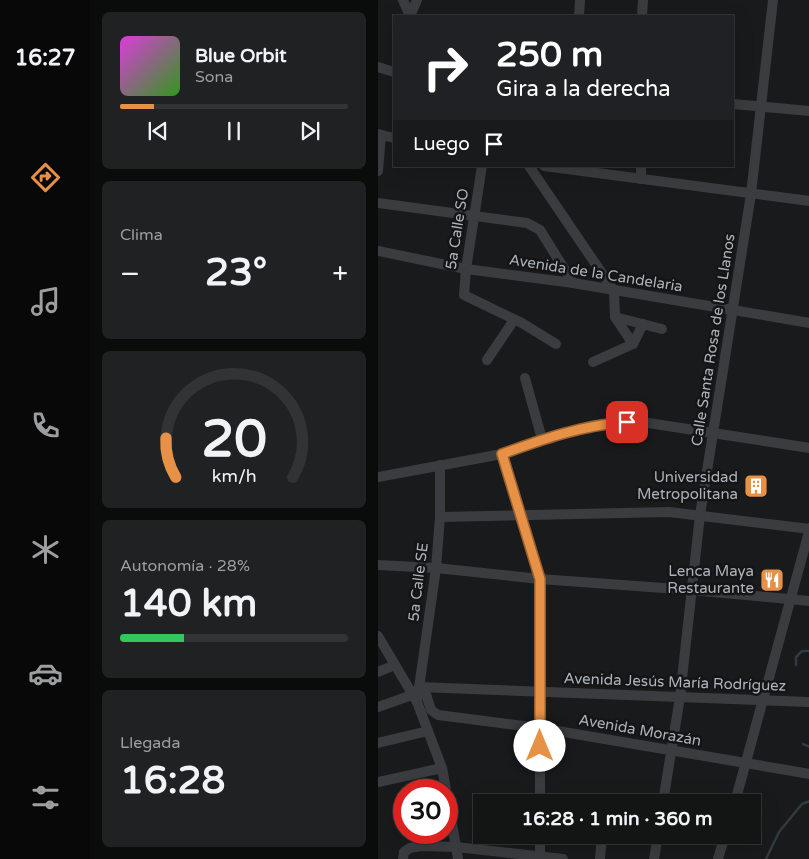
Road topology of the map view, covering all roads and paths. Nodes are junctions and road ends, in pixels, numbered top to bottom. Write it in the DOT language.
graph roads {
  1 [pos="403,0"];
  2 [pos="416,0"];
  3 [pos="580,0"];
  4 [pos="643,0"];
  5 [pos="773,0"];
  6 [pos="410,15"];
  7 [pos="410,15"];
  8 [pos="579,15"];
  9 [pos="642,15"];
  10 [pos="378,66"];
  11 [pos="393,72"];
  12 [pos="734,104"];
  13 [pos="760,107"];
  14 [pos="810,111"];
  15 [pos="380,135"];
  16 [pos="393,138"];
  17 [pos="482,167"];
  18 [pos="530,167"];
  19 [pos="551,167"];
  20 [pos="641,167"];
  21 [pos="378,171"];
  22 [pos="641,179"];
  23 [pos="751,194"];
  24 [pos="810,201"];
  25 [pos="378,203"];
  26 [pos="474,215"];
  27 [pos="378,251"];
  28 [pos="466,269"];
  29 [pos="573,283"];
  30 [pos="614,290"];
  31 [pos="734,311"];
  32 [pos="615,317"];
  33 [pos="514,320"];
  34 [pos="810,323"];
  35 [pos="643,324"];
  36 [pos="662,329"];
  37 [pos="556,344"];
  38 [pos="633,344"];
  39 [pos="487,360"];
  40 [pos="593,362"];
  41 [pos="525,378"];
  42 [pos="714,434"];
  43 [pos="542,439"];
  44 [pos="810,448"];
  45 [pos="502,454"];
  46 [pos="440,465"];
  47 [pos="378,477"];
  48 [pos="520,514"];
  49 [pos="700,515"];
  50 [pos="440,517"];
  51 [pos="809,529"];
  52 [pos="378,565"];
  53 [pos="436,568"];
  54 [pos="540,579"];
  55 [pos="690,590"];
  56 [pos="790,600"];
  57 [pos="810,602"];
  58 [pos="378,636"];
  59 [pos="395,665"];
  60 [pos="378,672"];
  61 [pos="418,693"];
  62 [pos="540,693"];
  63 [pos="680,697"];
  64 [pos="763,700"];
  65 [pos="810,702"];
  66 [pos="378,707"];
  67 [pos="540,728"];
  68 [pos="428,731"];
  69 [pos="378,743"];
  70 [pos="672,750"];
  71 [pos="747,763"];
  72 [pos="442,768"];
  73 [pos="810,774"];
  74 [pos="444,779"];
  75 [pos="378,782"];
  76 [pos="540,794"];
  77 [pos="664,794"];
  78 [pos="737,794"];
  79 [pos="455,844"];
  80 [pos="540,844"];
  81 [pos="601,844"];
  82 [pos="656,844"];
  83 [pos="722,844"];
  84 [pos="456,847"];
  85 [pos="403,856"];
  86 [pos="540,858"];
  87 [pos="458,859"];
  88 [pos="563,859"];
  89 [pos="600,859"];
  90 [pos="654,859"];
  91 [pos="718,859"];
  1 -- 6 [label="street"];
  2 -- 7 [label="street"];
  3 -- 8 [label="street"];
  4 -- 9 [label="street"];
  5 -- 13 [label="street, Calle Santa Rosa de los Llanos"];
  10 -- 11 [label="street"];
  12 -- 13 [label="street"];
  13 -- 14 [label="street"];
  13 -- 23 [label="street, Calle Santa Rosa de los Llanos"];
  15 -- 16 [label="street"];
  15 -- 21 [label="street"];
  17 -- 26 [label="street, 5a Calle SO"];
  18 -- 30 [label="street"];
  19 -- 22 [label="street"];
  20 -- 22 [label="street"];
  22 -- 23 [label="street"];
  23 -- 24 [label="street"];
  23 -- 31 [label="street, Calle Santa Rosa de los Llanos"];
  25 -- 26 [label="street"];
  26 -- 28 [label="street, 5a Calle SO"];
  26 -- 29 [label="street"];
  27 -- 28 [label="street, Avenida de la Candelaria"];
  28 -- 29 [label="street, Avenida de la Candelaria"];
  28 -- 33 [label="street, 5a Calle SO"];
  29 -- 30 [label="street, Avenida de la Candelaria"];
  30 -- 31 [label="street, Avenida de la Candelaria"];
  30 -- 32 [label="street"];
  31 -- 34 [label="street, Avenida de la Candelaria"];
  31 -- 42 [label="street, Calle Santa Rosa de los Llanos"];
  32 -- 35 [label="street"];
  32 -- 38 [label="street"];
  33 -- 37 [label="street"];
  33 -- 39 [label="street"];
  35 -- 36 [label="street"];
  35 -- 38 [label="street"];
  38 -- 40 [label="street"];
  41 -- 43 [label="street"];
  42 -- 43 [label="street"];
  42 -- 44 [label="street"];
  42 -- 49 [label="street, Calle Santa Rosa de los Llanos"];
  43 -- 45 [label="street"];
  45 -- 46 [label="street"];
  45 -- 48 [label="street"];
  46 -- 47 [label="street"];
  46 -- 50 [label="street, 5a Calle SE"];
  48 -- 49 [label="street"];
  48 -- 50 [label="street"];
  48 -- 54 [label="street"];
  49 -- 51 [label="street"];
  49 -- 55 [label="street, Calle Santa Rosa de los Llanos"];
  50 -- 53 [label="street, 5a Calle SE"];
  51 -- 56 [label="street"];
  52 -- 53 [label="street"];
  53 -- 54 [label="street"];
  53 -- 61 [label="street, 5a Calle SE"];
  54 -- 55 [label="street"];
  54 -- 62 [label="street"];
  55 -- 56 [label="street"];
  55 -- 63 [label="street, Calle Santa Rosa de los Llanos"];
  56 -- 57 [label="street"];
  56 -- 64 [label="street"];
  58 -- 59 [label="street"];
  59 -- 60 [label="street"];
  59 -- 61 [label="street"];
  61 -- 62 [label="street, Avenida Jesús María Rodríguez"];
  61 -- 66 [label="street"];
  61 -- 67 [label="street, Avenida Morazán"];
  61 -- 68 [label="street"];
  62 -- 63 [label="street, Avenida Jesús María Rodríguez"];
  62 -- 67 [label="street"];
  63 -- 64 [label="street, Avenida Jesús María Rodríguez"];
  63 -- 70 [label="street, Calle Santa Rosa de los Llanos"];
  64 -- 65 [label="street, Avenida Jesús María Rodríguez"];
  64 -- 71 [label="street"];
  67 -- 70 [label="street, Avenida Morazán"];
  67 -- 76 [label="street"];
  68 -- 69 [label="street"];
  68 -- 72 [label="street"];
  70 -- 71 [label="street, Avenida Morazán"];
  70 -- 77 [label="street, Calle Santa Rosa de los Llanos"];
  71 -- 73 [label="street, Avenida Morazán"];
  71 -- 78 [label="street"];
  72 -- 74 [label="street"];
  72 -- 75 [label="street"];
  79 -- 84 [label="street"];
  80 -- 86 [label="street"];
  81 -- 89 [label="street"];
  82 -- 90 [label="street"];
  83 -- 91 [label="street"];
  84 -- 85 [label="street"];
  84 -- 86 [label="street"];
  84 -- 87 [label="street"];
  86 -- 88 [label="street"];
}
